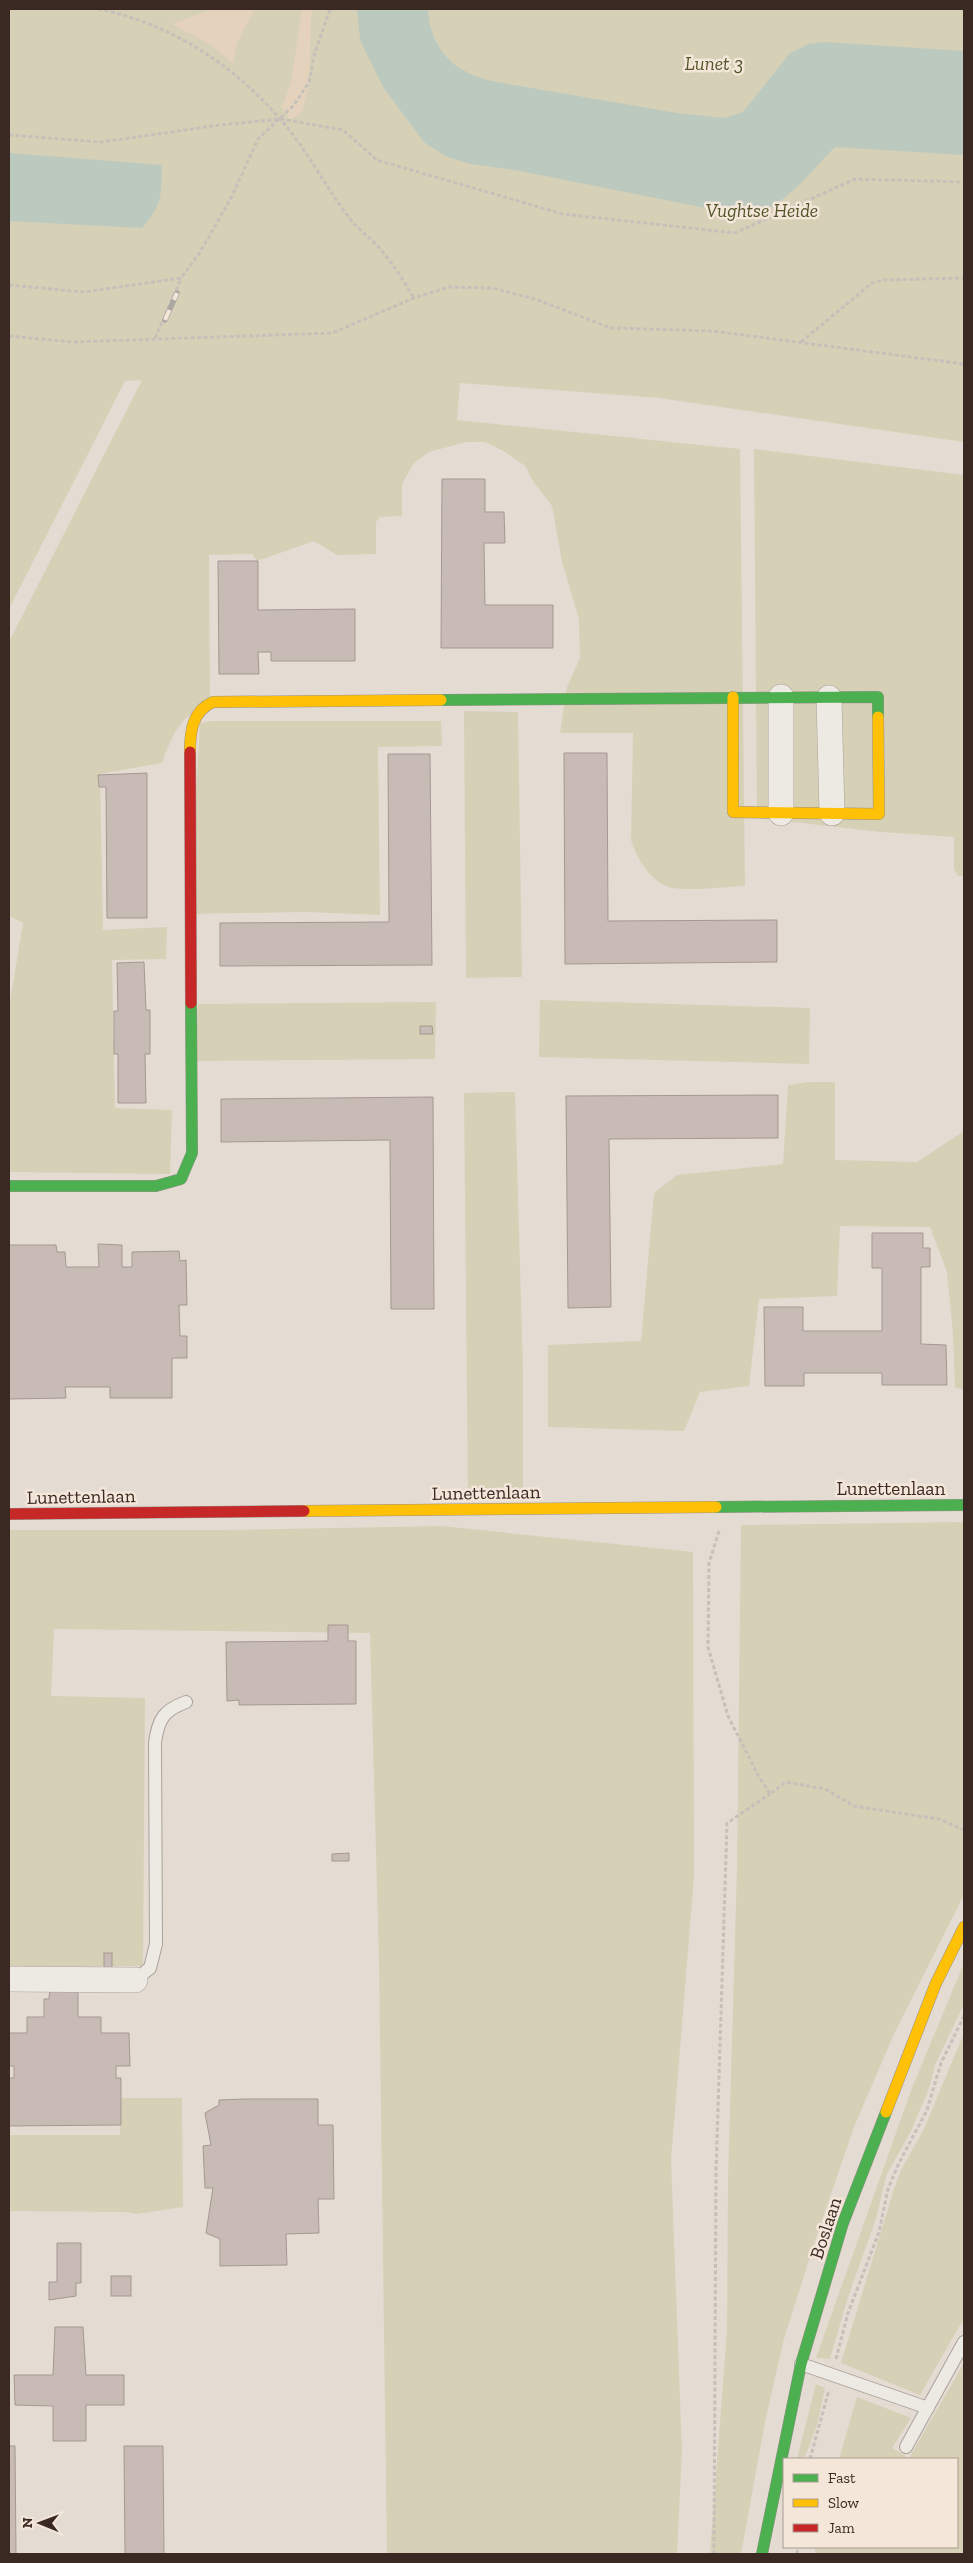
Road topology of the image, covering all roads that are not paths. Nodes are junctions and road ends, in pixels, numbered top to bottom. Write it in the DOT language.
graph roads {
  1 [pos="733,697"];
  2 [pos="781,697"];
  3 [pos="829,698"];
  4 [pos="781,813"];
  5 [pos="832,813"];
  6 [pos="9,1186"];
  7 [pos="964,1506"];
  8 [pos="9,1514"];
  9 [pos="186,1702"];
  10 [pos="964,1927"];
  11 [pos="9,1979"];
  12 [pos="135,1980"];
  13 [pos="964,2342"];
  14 [pos="801,2364"];
  15 [pos="928,2408"];
  16 [pos="906,2448"];
  17 [pos="762,2554"];
  1 -- 2 [label="street"];
  1 -- 4 [label="street"];
  1 -- 6 [label="street"];
  2 -- 3 [label="street"];
  2 -- 4 [label="street"];
  3 -- 5 [label="street"];
  3 -- 5 [label="street"];
  4 -- 5 [label="street"];
  7 -- 8 [label="street, Lunettenlaan"];
  9 -- 12 [label="lane"];
  10 -- 14 [label="street, Boslaan"];
  11 -- 12 [label="street"];
  13 -- 15 [label="lane"];
  14 -- 15 [label="lane"];
  14 -- 17 [label="street, Boslaan"];
  15 -- 16 [label="lane"];
}
